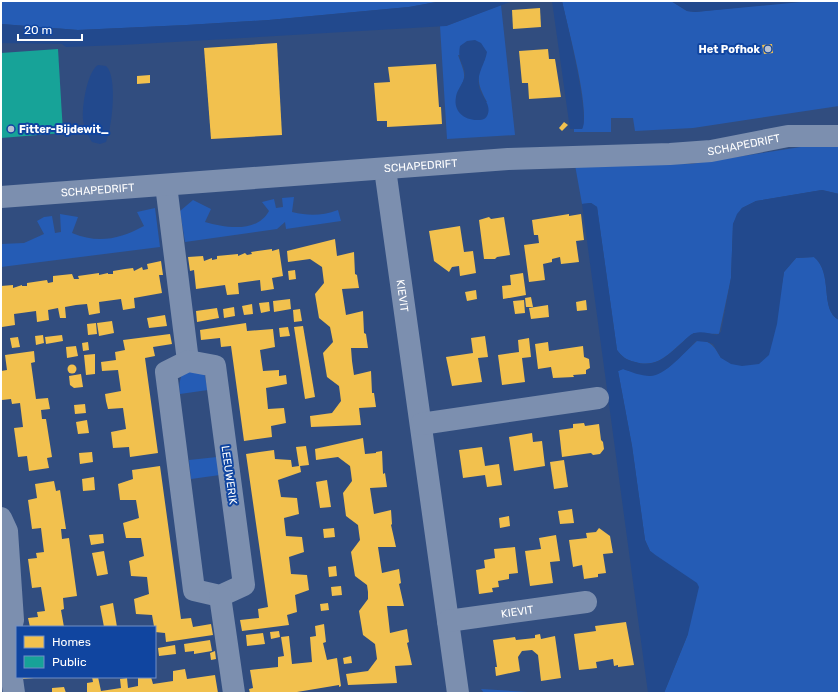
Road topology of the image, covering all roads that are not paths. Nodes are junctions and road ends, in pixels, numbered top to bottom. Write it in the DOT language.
graph roads {
  1 [pos="839,136"];
  2 [pos="385,169"];
  3 [pos="166,185"];
  4 [pos="1,197"];
  5 [pos="188,361"];
  6 [pos="598,398"];
  7 [pos="421,424"];
  8 [pos="1,518"];
  9 [pos="220,596"];
  10 [pos="586,602"];
  11 [pos="448,621"];
  12 [pos="14,693"];
  13 [pos="234,693"];
  14 [pos="458,693"];
  1 -- 2 [label="street, SCHAPEDRIFT"];
  2 -- 3 [label="street, SCHAPEDRIFT"];
  2 -- 7 [label="street, KIEVIT"];
  3 -- 4 [label="street, SCHAPEDRIFT"];
  3 -- 5 [label="street"];
  5 -- 9 [label="street"];
  5 -- 9 [label="street, LEEUWERIK"];
  6 -- 7 [label="street"];
  7 -- 11 [label="street, KIEVIT"];
  8 -- 12 [label="street"];
  9 -- 13 [label="street"];
  10 -- 11 [label="street, KIEVIT"];
  11 -- 14 [label="street, KIEVIT"];
}
